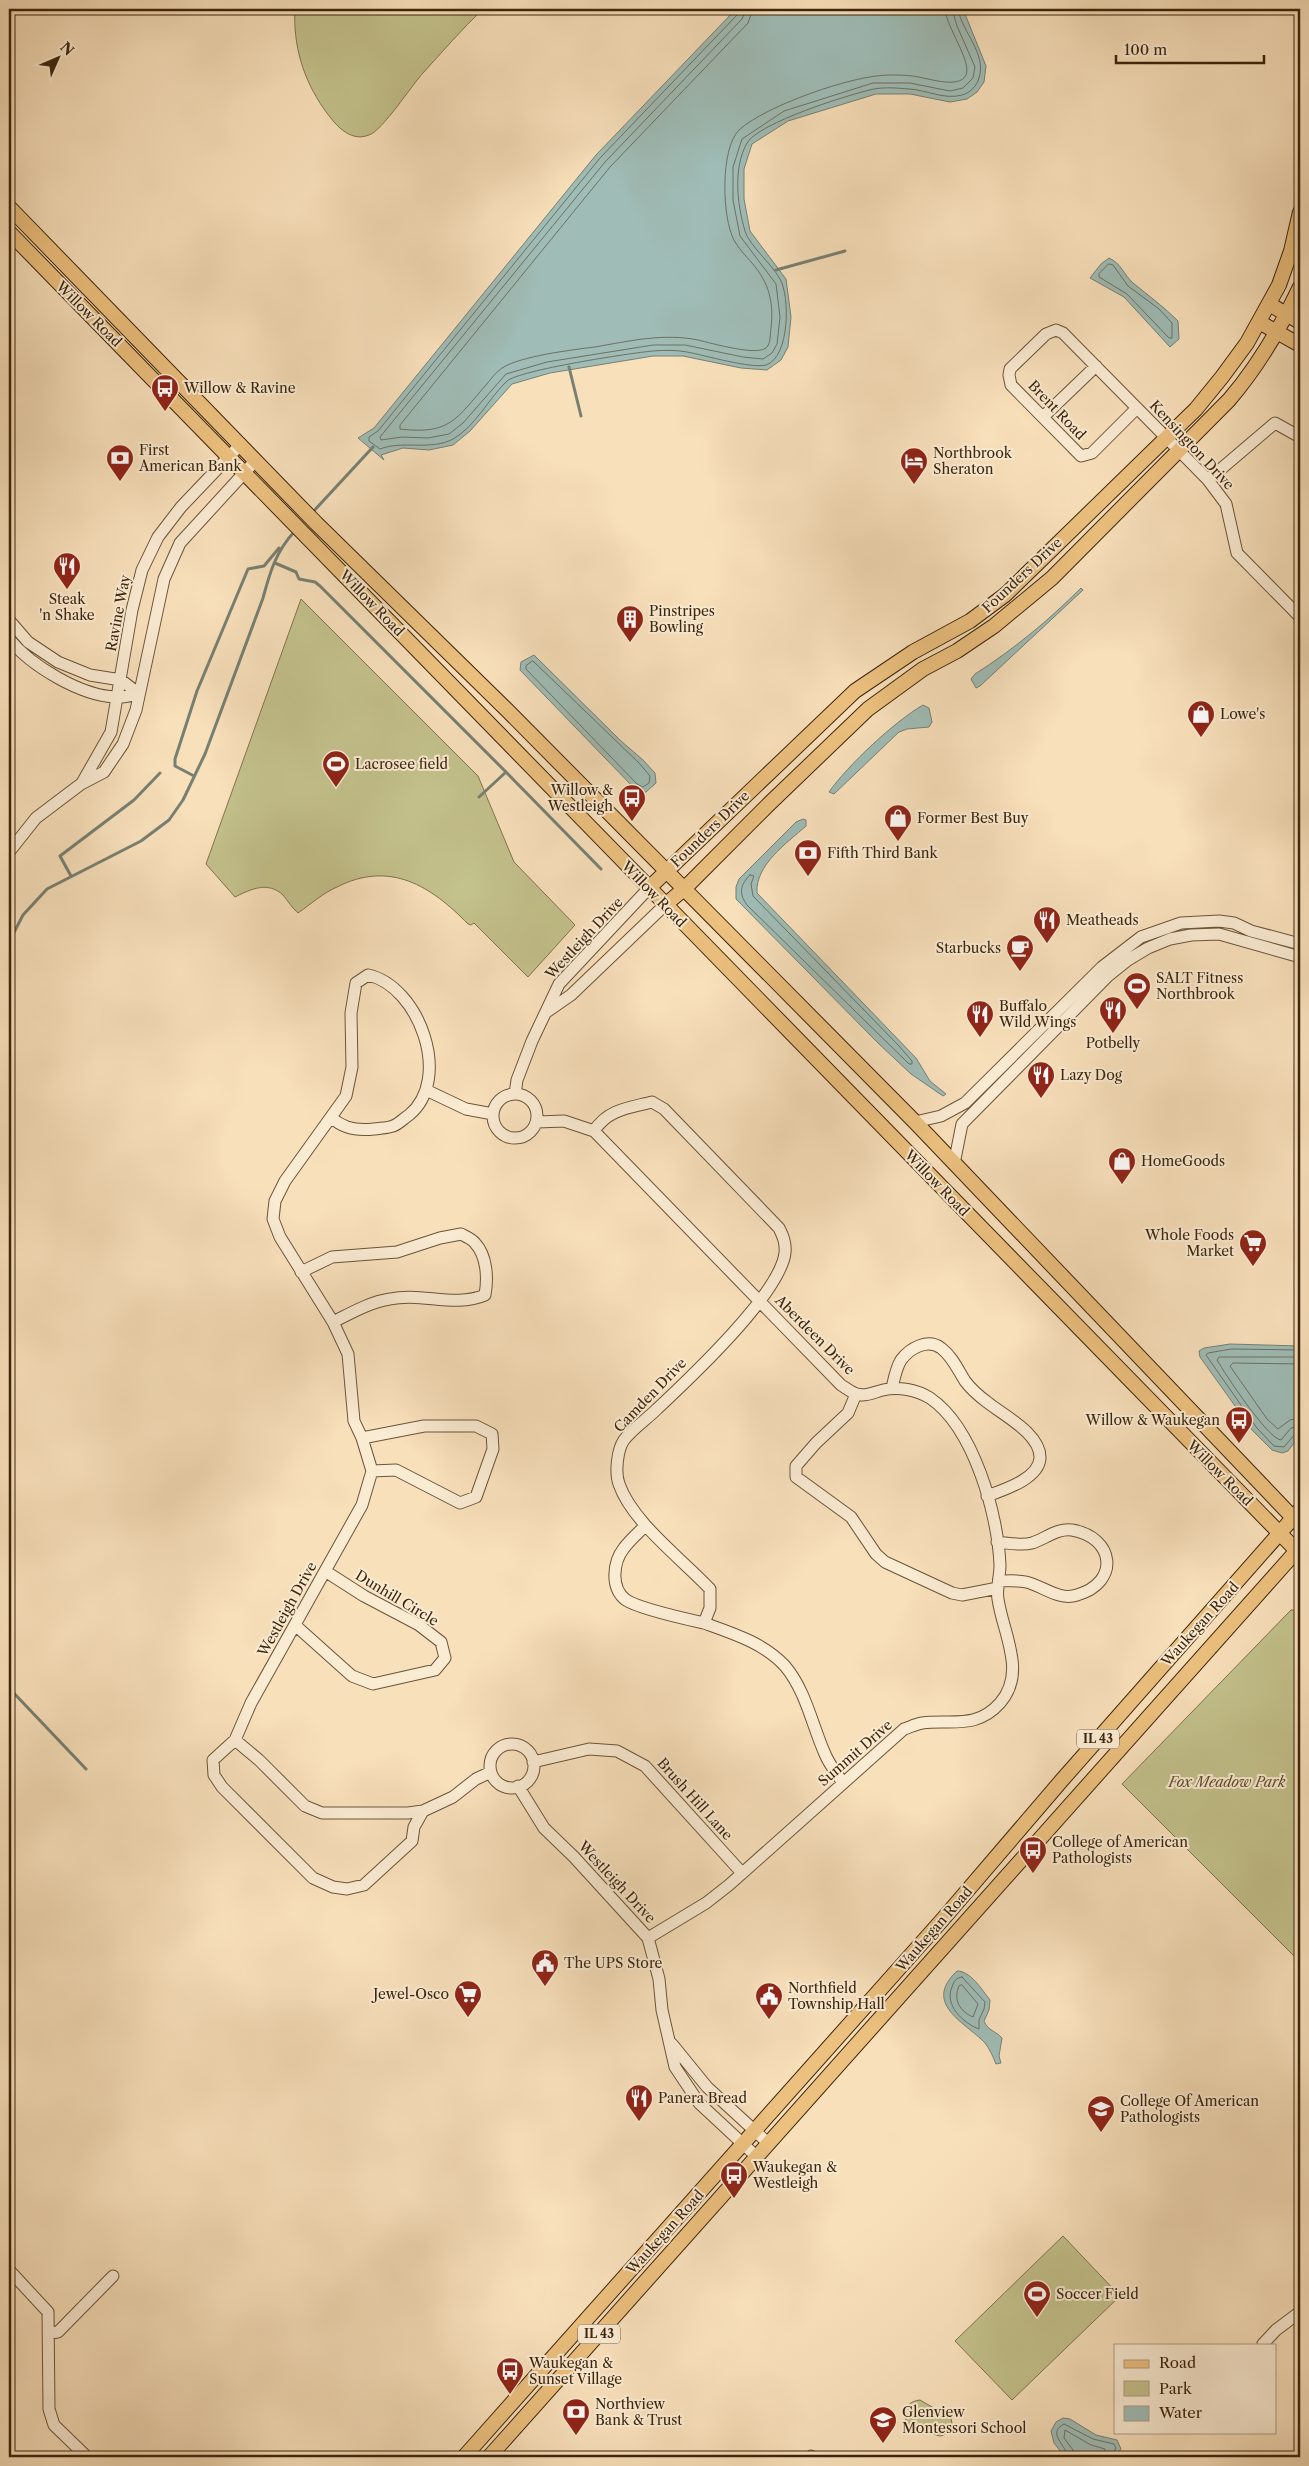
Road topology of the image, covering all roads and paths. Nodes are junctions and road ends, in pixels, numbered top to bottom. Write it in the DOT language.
graph roads {
  1 [pos="9,207"];
  2 [pos="1300,212"];
  3 [pos="9,232"];
  4 [pos="1300,287"];
  5 [pos="1269,304"];
  6 [pos="1288,315"];
  7 [pos="1259,322"];
  8 [pos="1300,322"];
  9 [pos="1277,332"];
  10 [pos="142,342"];
  11 [pos="1300,345"];
  12 [pos="129,355"];
  13 [pos="1096,366"];
  14 [pos="1009,380"];
  15 [pos="1137,408"];
  16 [pos="1043,417"];
  17 [pos="1166,437"];
  18 [pos="1300,437"];
  19 [pos="241,444"];
  20 [pos="1180,450"];
  21 [pos="229,456"];
  22 [pos="256,460"];
  23 [pos="245,472"];
  24 [pos="1208,480"];
  25 [pos="1300,617"];
  26 [pos="9,620"];
  27 [pos="9,639"];
  28 [pos="121,680"];
  29 [pos="139,694"];
  30 [pos="118,698"];
  31 [pos="81,784"];
  32 [pos="9,852"];
  33 [pos="666,871"];
  34 [pos="649,888"];
  35 [pos="684,889"];
  36 [pos="666,905"];
  37 [pos="1300,944"];
  38 [pos="1300,957"];
  39 [pos="548,1011"];
  40 [pos="426,1090"];
  41 [pos="515,1094"];
  42 [pos="492,1114"];
  43 [pos="332,1118"];
  44 [pos="537,1122"];
  45 [pos="915,1122"];
  46 [pos="594,1131"];
  47 [pos="954,1164"];
  48 [pos="301,1272"];
  49 [pos="761,1302"];
  50 [pos="334,1322"];
  51 [pos="892,1388"];
  52 [pos="856,1394"];
  53 [pos="362,1438"];
  54 [pos="372,1471"];
  55 [pos="986,1496"];
  56 [pos="1298,1517"];
  57 [pos="645,1526"];
  58 [pos="1280,1533"];
  59 [pos="997,1542"];
  60 [pos="1299,1551"];
  61 [pos="325,1571"];
  62 [pos="999,1584"];
  63 [pos="704,1624"];
  64 [pos="296,1625"];
  65 [pos="235,1740"];
  66 [pos="533,1762"];
  67 [pos="491,1772"];
  68 [pos="843,1783"];
  69 [pos="518,1786"];
  70 [pos="423,1811"];
  71 [pos="742,1872"];
  72 [pos="648,1938"];
  73 [pos="670,2041"];
  74 [pos="755,2132"];
  75 [pos="743,2144"];
  76 [pos="769,2144"];
  77 [pos="757,2157"];
  78 [pos="9,2270"];
  79 [pos="113,2276"];
  80 [pos="1300,2312"];
  81 [pos="593,2313"];
  82 [pos="607,2326"];
  83 [pos="49,2333"];
  84 [pos="1263,2344"];
  85 [pos="87,2457"];
  86 [pos="464,2457"];
  87 [pos="489,2457"];
  1 -- 10 [label="main road, Willow Road"];
  2 -- 5 [label="main road, Founders Drive"];
  3 -- 12 [label="main road, Willow Road"];
  4 -- 6 [label="main road, Founders Drive"];
  5 -- 6 [label="main road"];
  5 -- 7 [label="main road, Founders Drive"];
  6 -- 8 [label="main road"];
  6 -- 9 [label="main road, Founders Drive"];
  7 -- 9 [label="main road"];
  7 -- 17 [label="main road, Founders Drive"];
  9 -- 11 [label="main road"];
  9 -- 20 [label="main road, Founders Drive"];
  10 -- 12 [label="main road"];
  10 -- 19 [label="main road, Willow Road"];
  12 -- 21 [label="main road, Willow Road"];
  13 -- 14 [label="street, Kensington Drive"];
  13 -- 15 [label="street, Kensington Drive"];
  13 -- 16 [label="street"];
  14 -- 16 [label="street, Brent Road"];
  15 -- 16 [label="street, Brent Road"];
  15 -- 17 [label="street, Kensington Drive"];
  17 -- 20 [label="street, Kensington Drive"];
  17 -- 33 [label="main road, Founders Drive"];
  18 -- 24 [label="street"];
  19 -- 21 [label="street, Ravine Way"];
  19 -- 22 [label="main road, Willow Road"];
  20 -- 24 [label="street, Kensington Drive"];
  20 -- 35 [label="main road, Founders Drive"];
  21 -- 23 [label="main road, Willow Road"];
  21 -- 28 [label="street, Ravine Way"];
  22 -- 23 [label="street, Ravine Way"];
  22 -- 33 [label="main road, Willow Road"];
  23 -- 29 [label="street, Ravine Way"];
  23 -- 34 [label="main road, Willow Road"];
  24 -- 25 [label="street, Kensington Drive"];
  26 -- 28 [label="street"];
  27 -- 30 [label="street"];
  28 -- 29 [label="street"];
  28 -- 30 [label="street, Ravine Way"];
  29 -- 30 [label="street"];
  29 -- 31 [label="street, Ravine Way"];
  30 -- 31 [label="street, Ravine Way"];
  31 -- 32 [label="street, Ravine Way"];
  33 -- 34 [label="main road, Founders Drive"];
  33 -- 35 [label="main road, Willow Road"];
  34 -- 36 [label="main road, Willow Road"];
  34 -- 39 [label="street, Westleigh Drive"];
  35 -- 36 [label="main road, Founders Drive"];
  35 -- 45 [label="main road, Willow Road"];
  36 -- 39 [label="street, Westleigh Drive"];
  36 -- 58 [label="main road, Willow Road"];
  37 -- 45 [label="street"];
  38 -- 47 [label="street"];
  39 -- 41 [label="street, Westleigh Drive"];
  40 -- 42 [label="street"];
  40 -- 43 [label="street"];
  40 -- 43 [label="street"];
  41 -- 42 [label="street"];
  41 -- 44 [label="street"];
  42 -- 44 [label="street"];
  43 -- 48 [label="street"];
  44 -- 46 [label="street, Aberdeen Drive"];
  45 -- 47 [label="main road, Willow Road"];
  46 -- 49 [label="street, Aberdeen Drive"];
  46 -- 49 [label="street, Aberdeen Drive"];
  47 -- 56 [label="main road, Willow Road"];
  48 -- 50 [label="street"];
  48 -- 50 [label="street"];
  49 -- 52 [label="street, Aberdeen Drive"];
  49 -- 57 [label="street, Camden Drive"];
  50 -- 53 [label="street"];
  51 -- 52 [label="street, Summit Drive"];
  51 -- 55 [label="street, Summit Drive"];
  51 -- 55 [label="street"];
  52 -- 62 [label="street, Aberdeen Drive"];
  53 -- 54 [label="street"];
  53 -- 54 [label="street"];
  54 -- 61 [label="street, Westleigh Drive"];
  55 -- 59 [label="street, Summit Drive"];
  56 -- 58 [label="main road, Waukegan Road / IL 43"];
  57 -- 63 [label="street, Camden Drive"];
  57 -- 63 [label="street"];
  58 -- 60 [label="main road, Willow Road"];
  58 -- 74 [label="main road, Waukegan Road / IL 43"];
  59 -- 62 [label="street, Summit Drive"];
  59 -- 62 [label="street"];
  60 -- 76 [label="main road, Waukegan Road / IL 43"];
  61 -- 64 [label="street, Westleigh Drive"];
  61 -- 64 [label="street, Dunhill Circle"];
  62 -- 68 [label="street, Summit Drive"];
  63 -- 68 [label="street"];
  64 -- 65 [label="street, Westleigh Drive"];
  65 -- 70 [label="street"];
  65 -- 70 [label="street, Westleigh Drive"];
  66 -- 67 [label="street"];
  66 -- 69 [label="street"];
  66 -- 71 [label="street, Brush Hill Lane"];
  67 -- 69 [label="street"];
  67 -- 70 [label="street"];
  68 -- 71 [label="street, Summit Drive"];
  69 -- 72 [label="street, Westleigh Drive"];
  71 -- 72 [label="street, Summit Drive"];
  72 -- 73 [label="street, Westleigh Drive"];
  73 -- 74 [label="street, Westleigh Drive"];
  73 -- 75 [label="street, Westleigh Drive"];
  74 -- 75 [label="main road, Waukegan Road / IL 43"];
  74 -- 76 [label="street, Westleigh Drive"];
  75 -- 77 [label="street, Westleigh Drive"];
  75 -- 81 [label="main road, Waukegan Road / IL 43"];
  76 -- 77 [label="main road, Waukegan Road / IL 43"];
  77 -- 82 [label="main road, Waukegan Road / IL 43"];
  78 -- 83 [label="street"];
  79 -- 83 [label="street"];
  80 -- 84 [label="street"];
  81 -- 82 [label="main road"];
  81 -- 86 [label="main road, Waukegan Road / IL 43"];
  82 -- 87 [label="main road, Waukegan Road / IL 43"];
  83 -- 85 [label="street"];
}
